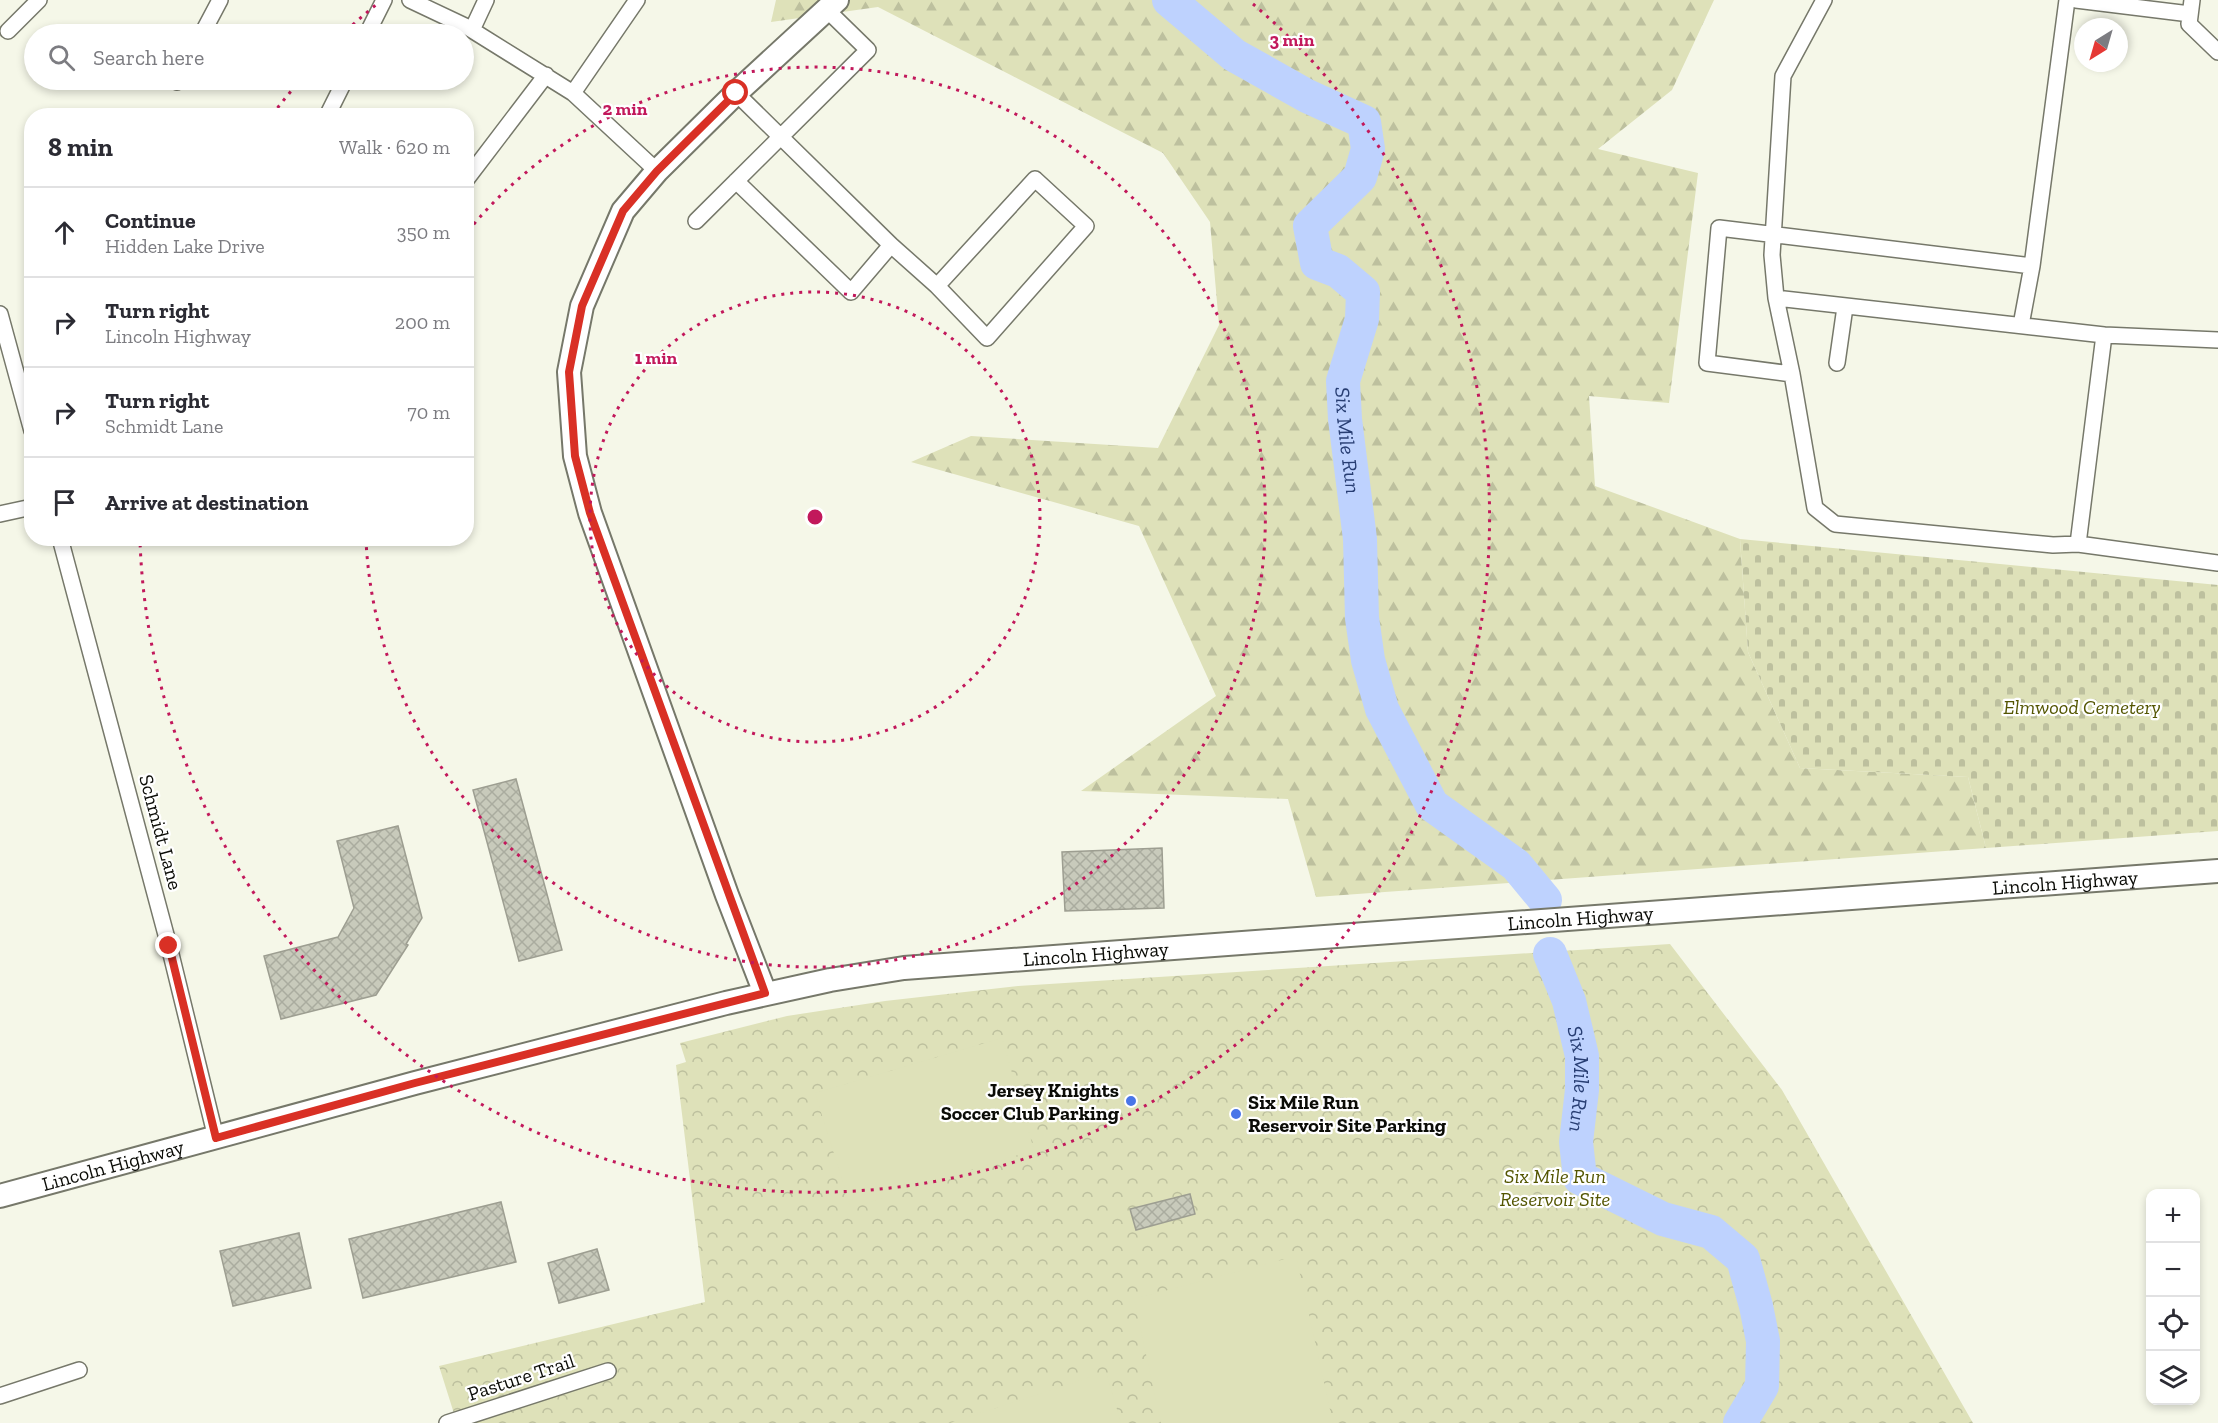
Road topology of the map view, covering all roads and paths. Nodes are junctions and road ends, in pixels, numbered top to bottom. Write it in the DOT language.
graph roads {
  1 [pos="39,0"];
  2 [pos="220,0"];
  3 [pos="384,0"];
  4 [pos="410,0"];
  5 [pos="486,0"];
  6 [pos="637,0"];
  7 [pos="1824,0"];
  8 [pos="2067,0"];
  9 [pos="2076,0"];
  10 [pos="832,5"];
  11 [pos="2191,7"];
  12 [pos="207,24"];
  13 [pos="372,24"];
  14 [pos="460,24"];
  15 [pos="474,26"];
  16 [pos="474,31"];
  17 [pos="8,32"];
  18 [pos="2218,52"];
  19 [pos="546,75"];
  20 [pos="340,90"];
  21 [pos="573,93"];
  22 [pos="736,93"];
  23 [pos="331,108"];
  24 [pos="781,136"];
  25 [pos="474,170"];
  26 [pos="657,171"];
  27 [pos="736,181"];
  28 [pos="696,221"];
  29 [pos="1773,233"];
  30 [pos="891,244"];
  31 [pos="2032,266"];
  32 [pos="937,286"];
  33 [pos="1776,298"];
  34 [pos="1845,307"];
  35 [pos="0,314"];
  36 [pos="2021,325"];
  37 [pos="2104,335"];
  38 [pos="2218,340"];
  39 [pos="1838,363"];
  40 [pos="1792,374"];
  41 [pos="24,402"];
  42 [pos="24,509"];
  43 [pos="0,514"];
  44 [pos="2078,544"];
  45 [pos="62,546"];
  46 [pos="2218,562"];
  47 [pos="2218,871"];
  48 [pos="765,993"];
  49 [pos="216,1138"];
  50 [pos="0,1196"];
  51 [pos="79,1370"];
  52 [pos="608,1371"];
  53 [pos="0,1396"];
  54 [pos="447,1423"];
  1 -- 17 [label="street"];
  2 -- 12 [label="street"];
  3 -- 13 [label="street"];
  4 -- 14 [label="street"];
  5 -- 15 [label="street"];
  6 -- 21 [label="street"];
  7 -- 29 [label="street"];
  8 -- 31 [label="street"];
  9 -- 11 [label="street"];
  10 -- 22 [label="main road"];
  10 -- 24 [label="street"];
  11 -- 18 [label="street"];
  16 -- 19 [label="street"];
  19 -- 21 [label="street"];
  19 -- 25 [label="street"];
  20 -- 23 [label="street"];
  21 -- 26 [label="street"];
  22 -- 24 [label="street"];
  22 -- 26 [label="main road"];
  24 -- 27 [label="street"];
  24 -- 30 [label="street"];
  26 -- 48 [label="main road"];
  27 -- 28 [label="street"];
  27 -- 30 [label="street"];
  29 -- 31 [label="street"];
  29 -- 33 [label="street"];
  29 -- 40 [label="street"];
  30 -- 32 [label="street"];
  31 -- 36 [label="street"];
  32 -- 32 [label="street"];
  33 -- 34 [label="street"];
  33 -- 40 [label="street"];
  34 -- 36 [label="street"];
  34 -- 39 [label="street"];
  35 -- 41 [label="street"];
  36 -- 37 [label="street"];
  37 -- 38 [label="street"];
  37 -- 44 [label="street"];
  40 -- 44 [label="street"];
  42 -- 43 [label="street"];
  44 -- 46 [label="street"];
  45 -- 49 [label="street, Schmidt Lane"];
  47 -- 48 [label="main road, Lincoln Highway"];
  48 -- 49 [label="main road, Lincoln Highway"];
  49 -- 50 [label="main road, Lincoln Highway"];
  51 -- 53 [label="street"];
  52 -- 54 [label="street, Pasture Trail"];
}
